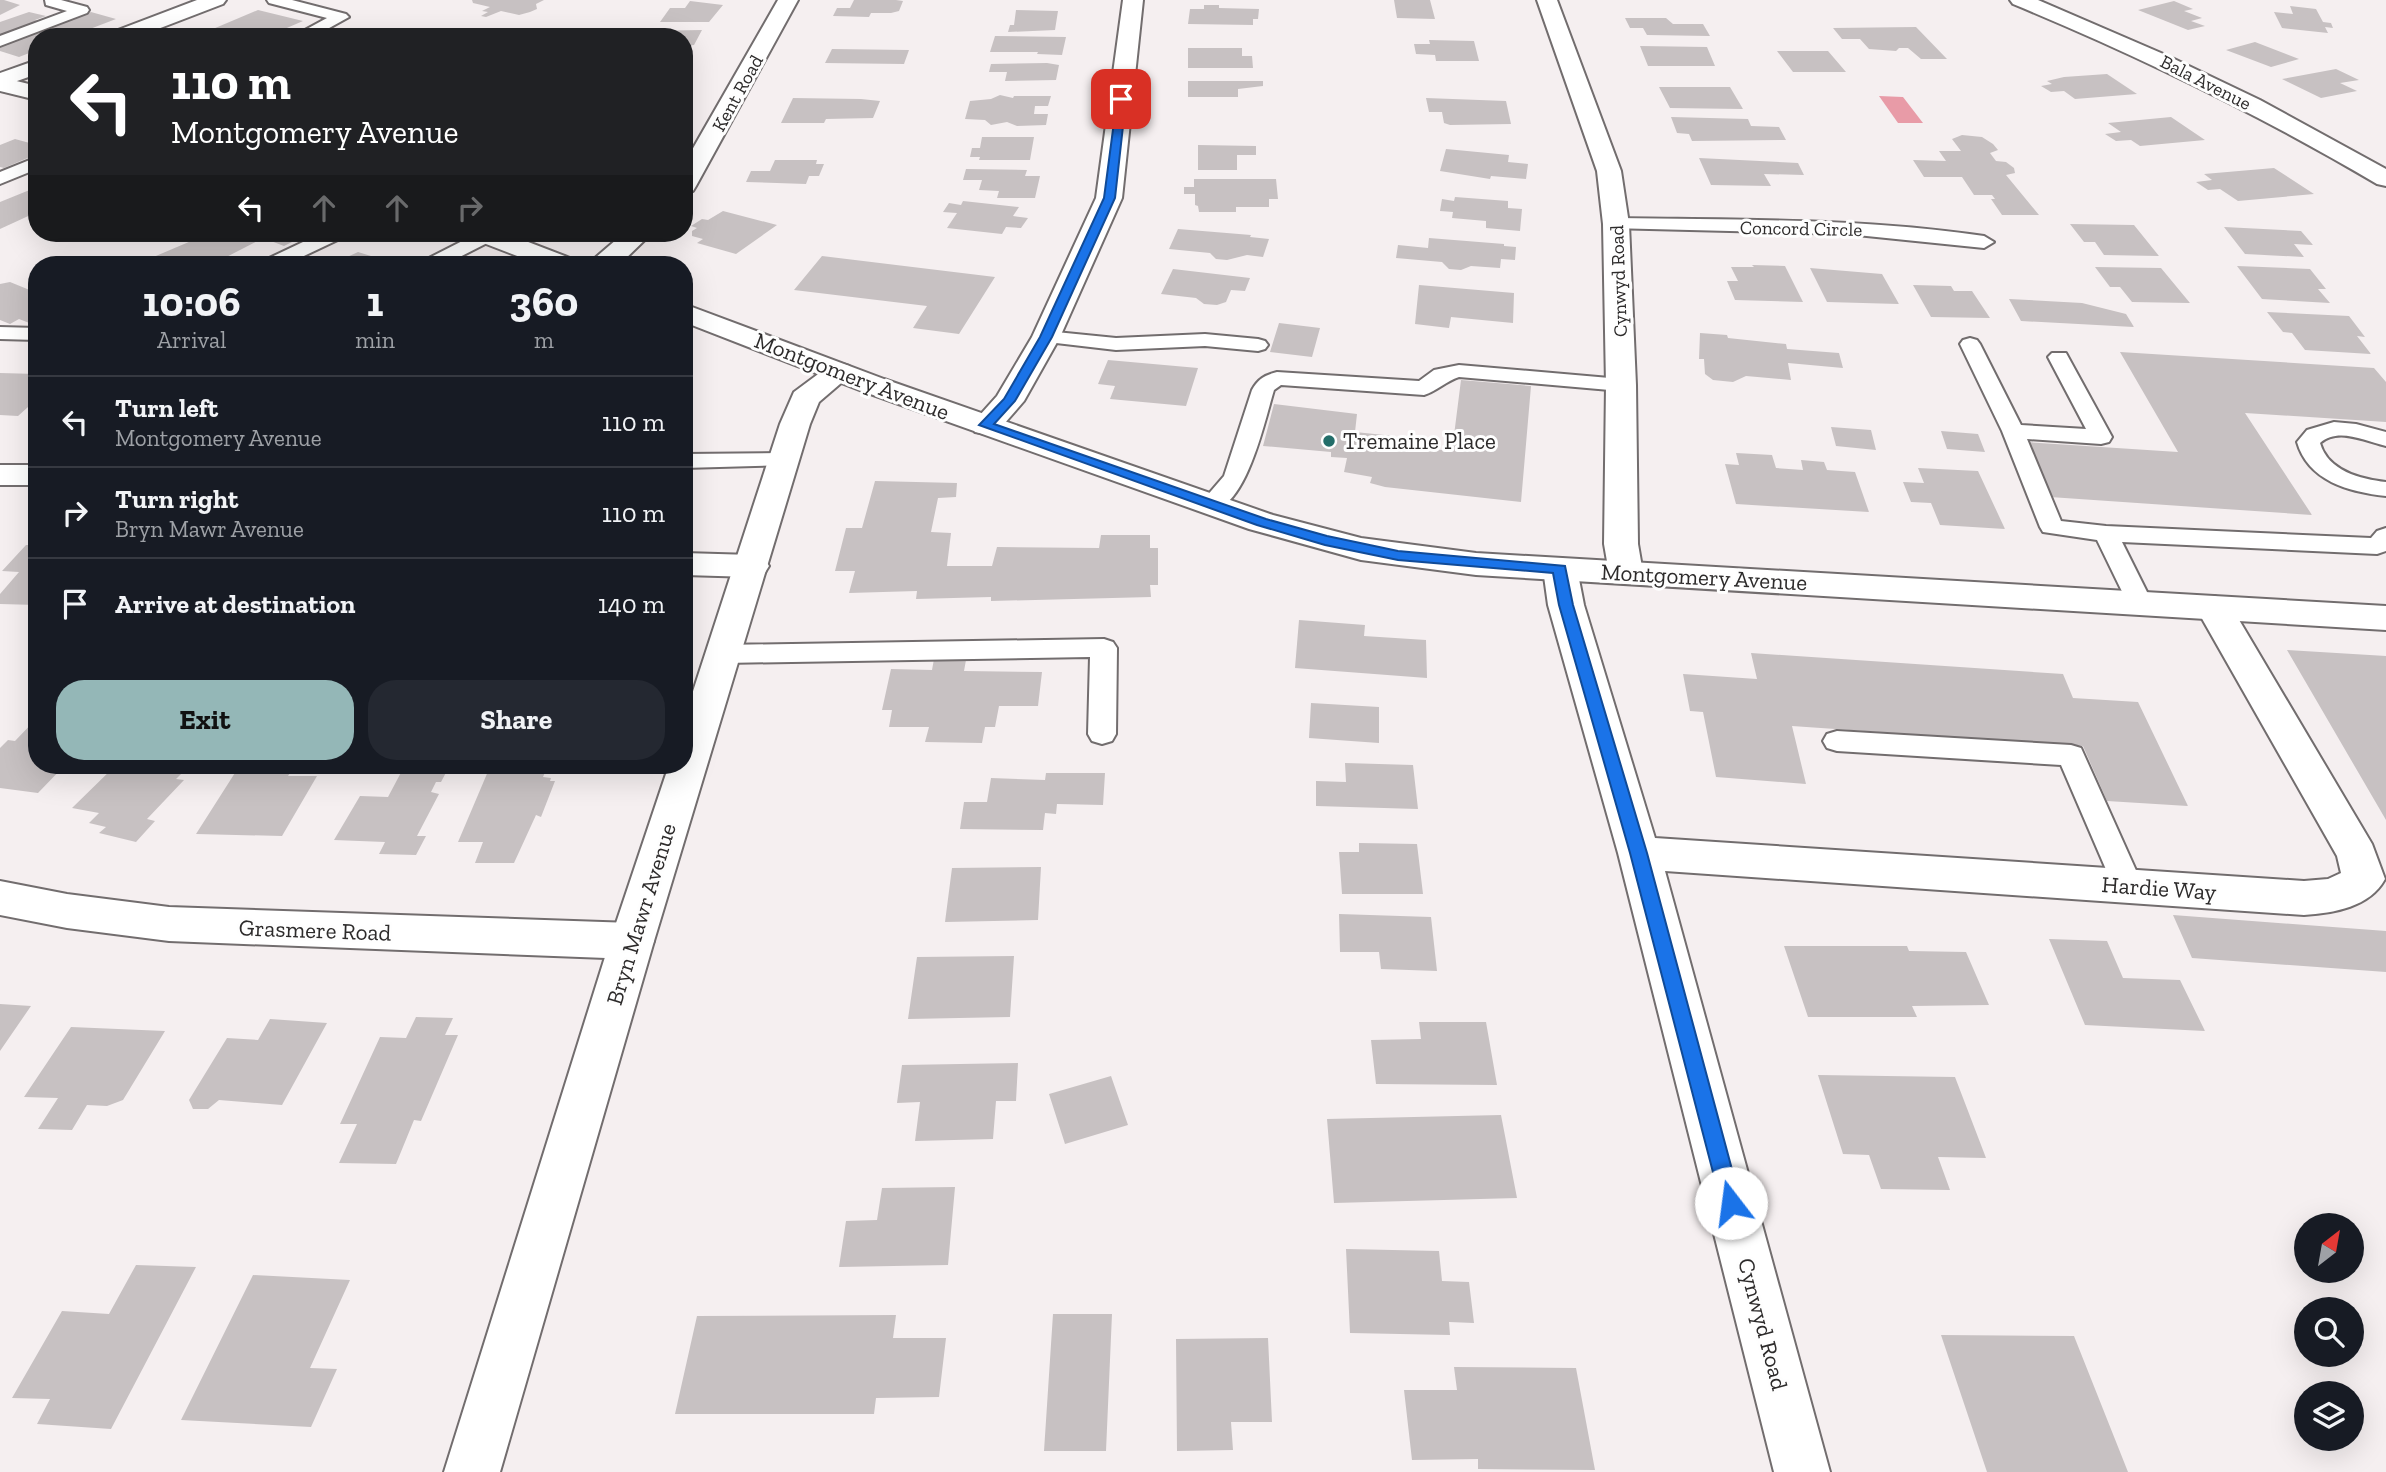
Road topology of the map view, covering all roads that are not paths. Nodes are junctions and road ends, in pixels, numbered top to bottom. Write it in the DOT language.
graph roads {
  1 [pos="216,0"];
  2 [pos="274,0"];
  3 [pos="788,0"];
  4 [pos="1133,0"];
  5 [pos="1547,0"];
  6 [pos="2020,0"];
  7 [pos="51,2"];
  8 [pos="34,28"];
  9 [pos="141,28"];
  10 [pos="318,28"];
  11 [pos="28,30"];
  12 [pos="0,41"];
  13 [pos="28,71"];
  14 [pos="0,82"];
  15 [pos="28,90"];
  16 [pos="28,166"];
  17 [pos="693,170"];
  18 [pos="0,179"];
  19 [pos="2386,179"];
  20 [pos="1616,224"];
  21 [pos="318,242"];
  22 [pos="471,242"];
  23 [pos="505,242"];
  24 [pos="630,242"];
  25 [pos="1984,242"];
  26 [pos="289,256"];
  27 [pos="446,256"];
  28 [pos="541,256"];
  29 [pos="615,256"];
  30 [pos="693,315"];
  31 [pos="1,333"];
  32 [pos="28,334"];
  33 [pos="1046,337"];
  34 [pos="1970,344"];
  35 [pos="1258,345"];
  36 [pos="2059,357"];
  37 [pos="839,372"];
  38 [pos="1621,385"];
  39 [pos="986,425"];
  40 [pos="2013,431"];
  41 [pos="2386,439"];
  42 [pos="784,460"];
  43 [pos="693,461"];
  44 [pos="0,475"];
  45 [pos="28,475"];
  46 [pos="2381,489"];
  47 [pos="1211,505"];
  48 [pos="2386,511"];
  49 [pos="2106,534"];
  50 [pos="2386,536"];
  51 [pos="693,564"];
  52 [pos="752,566"];
  53 [pos="1560,569"];
  54 [pos="1626,573"];
  55 [pos="2140,604"];
  56 [pos="2214,608"];
  57 [pos="2386,618"];
  58 [pos="724,654"];
  59 [pos="1102,734"];
  60 [pos="1837,741"];
  61 [pos="693,751"];
  62 [pos="686,774"];
  63 [pos="1639,853"];
  64 [pos="2128,886"];
  65 [pos="0,898"];
  66 [pos="632,941"];
  67 [pos="472,1472"];
  68 [pos="1802,1472"];
  1 -- 9 [label="street"];
  2 -- 10 [label="lane"];
  3 -- 17 [label="street, Kent Road"];
  4 -- 33 [label="street"];
  5 -- 20 [label="street, Cynwyd Road"];
  6 -- 19 [label="street, Bala Avenue"];
  7 -- 8 [label="lane"];
  11 -- 12 [label="lane"];
  13 -- 14 [label="street"];
  14 -- 15 [label="street"];
  16 -- 18 [label="lane"];
  20 -- 25 [label="lane, Concord Circle"];
  20 -- 38 [label="street, Cynwyd Road"];
  21 -- 26 [label="lane"];
  22 -- 27 [label="lane"];
  23 -- 28 [label="street"];
  24 -- 29 [label="street"];
  30 -- 37 [label="street, Montgomery Avenue"];
  31 -- 32 [label="lane"];
  33 -- 35 [label="lane"];
  33 -- 39 [label="street"];
  34 -- 40 [label="lane"];
  36 -- 40 [label="lane"];
  37 -- 39 [label="street, Montgomery Avenue"];
  37 -- 42 [label="street, Bryn Mawr Avenue"];
  38 -- 47 [label="lane"];
  38 -- 54 [label="street, Cynwyd Road"];
  39 -- 47 [label="street, Montgomery Avenue"];
  40 -- 49 [label="lane"];
  41 -- 46 [label="lane"];
  42 -- 43 [label="lane"];
  42 -- 52 [label="street, Bryn Mawr Avenue"];
  44 -- 45 [label="street"];
  46 -- 48 [label="lane"];
  47 -- 53 [label="street, Montgomery Avenue"];
  49 -- 50 [label="lane"];
  49 -- 55 [label="lane"];
  51 -- 52 [label="street"];
  52 -- 58 [label="street, Bryn Mawr Avenue"];
  53 -- 54 [label="street, Montgomery Avenue"];
  53 -- 63 [label="street, Cynwyd Road"];
  54 -- 55 [label="street, Montgomery Avenue"];
  55 -- 56 [label="street, Montgomery Avenue"];
  56 -- 57 [label="street, Montgomery Avenue"];
  56 -- 64 [label="street, Hardie Way"];
  58 -- 59 [label="lane"];
  58 -- 61 [label="street, Bryn Mawr Avenue"];
  60 -- 64 [label="lane"];
  62 -- 66 [label="street, Bryn Mawr Avenue"];
  63 -- 64 [label="street, Hardie Way"];
  63 -- 68 [label="street, Cynwyd Road"];
  65 -- 66 [label="street, Grasmere Road"];
  66 -- 67 [label="street, Bryn Mawr Avenue"];
}
